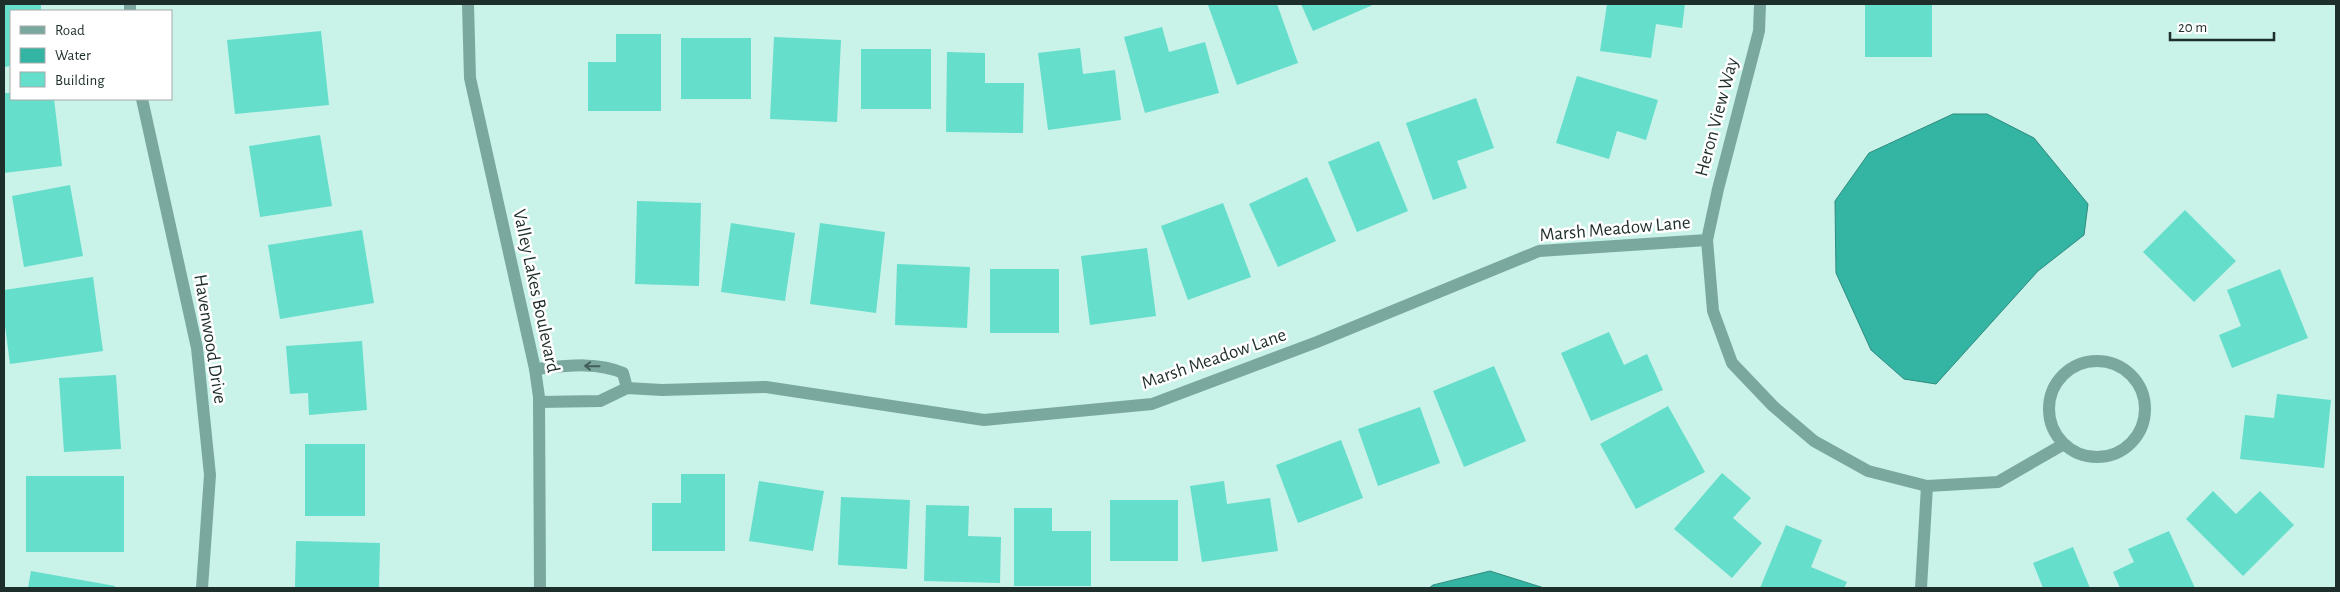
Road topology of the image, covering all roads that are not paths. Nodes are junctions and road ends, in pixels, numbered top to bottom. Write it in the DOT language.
graph roads {
  1 [pos="468,4"];
  2 [pos="1760,4"];
  3 [pos="142,100"];
  4 [pos="1707,240"];
  5 [pos="535,369"];
  6 [pos="627,388"];
  7 [pos="539,402"];
  8 [pos="2064,444"];
  9 [pos="1927,486"];
  10 [pos="202,588"];
  11 [pos="540,588"];
  12 [pos="1921,588"];
  1 -- 5 [label="street, Valley Lakes Boulevard"];
  2 -- 4 [label="street, Heron View Way"];
  3 -- 10 [label="street, Havenwood Drive"];
  4 -- 6 [label="street, Marsh Meadow Lane"];
  4 -- 9 [label="street, Heron View Way"];
  6 -- 5 [label="street, one-way"];
  5 -- 7 [label="street, Valley Lakes Boulevard"];
  6 -- 7 [label="street"];
  7 -- 11 [label="street, Valley Lakes Boulevard"];
  8 -- 8 [label="street"];
  8 -- 9 [label="street, Heron View Way"];
  9 -- 12 [label="street"];
}
